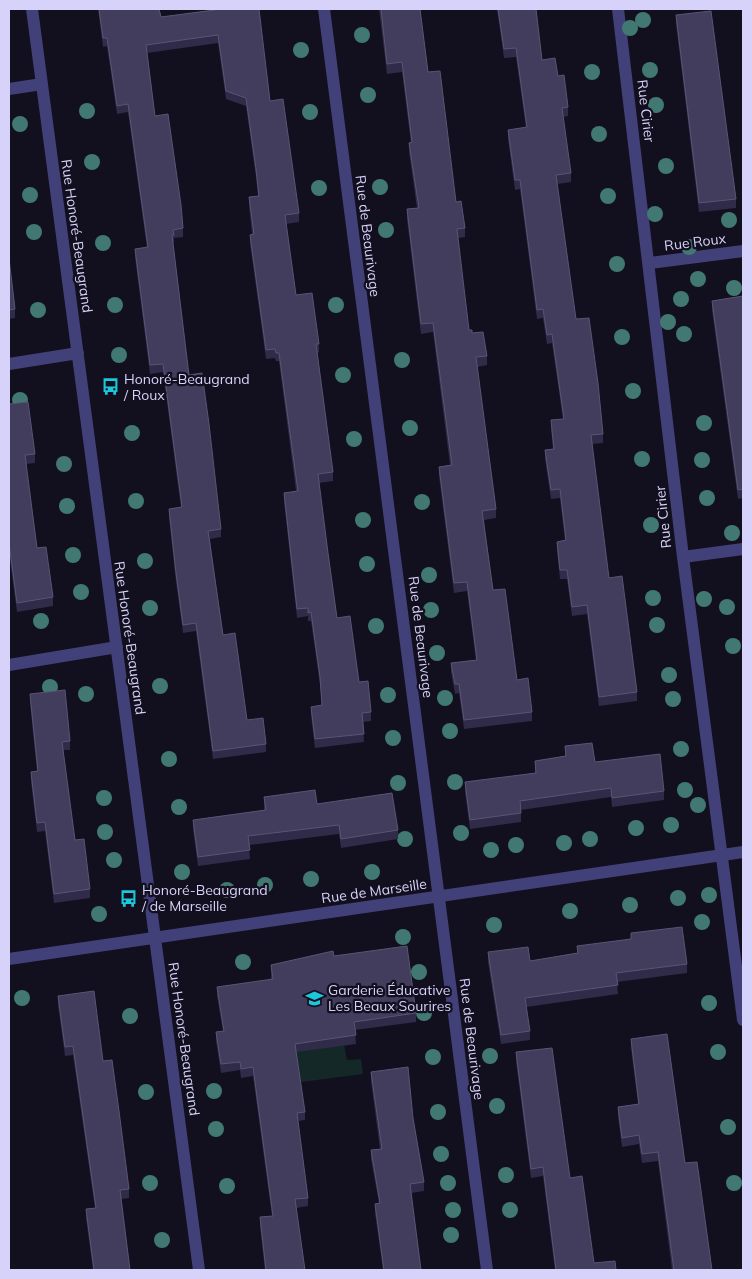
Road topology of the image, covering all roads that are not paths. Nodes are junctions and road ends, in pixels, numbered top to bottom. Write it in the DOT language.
graph roads {
  1 [pos="32,9"];
  2 [pos="324,9"];
  3 [pos="618,9"];
  4 [pos="42,84"];
  5 [pos="9,88"];
  6 [pos="743,251"];
  7 [pos="650,262"];
  8 [pos="78,353"];
  9 [pos="9,364"];
  10 [pos="743,548"];
  11 [pos="683,556"];
  12 [pos="117,647"];
  13 [pos="9,665"];
  14 [pos="743,852"];
  15 [pos="722,855"];
  16 [pos="439,897"];
  17 [pos="155,938"];
  18 [pos="9,959"];
  19 [pos="743,1020"];
  20 [pos="199,1270"];
  21 [pos="486,1270"];
  1 -- 4 [label="street, Rue Honoré-Beaugrand"];
  2 -- 16 [label="street, Rue de Beaurivage"];
  3 -- 7 [label="street, Rue Cirier"];
  4 -- 5 [label="street"];
  4 -- 8 [label="street, Rue Honoré-Beaugrand"];
  6 -- 7 [label="street, Rue Roux"];
  7 -- 11 [label="street, Rue Cirier"];
  8 -- 9 [label="street"];
  8 -- 12 [label="street, Rue Honoré-Beaugrand"];
  10 -- 11 [label="street"];
  11 -- 15 [label="street, Rue Cirier"];
  12 -- 13 [label="street"];
  12 -- 17 [label="street, Rue Honoré-Beaugrand"];
  14 -- 15 [label="street, Rue de Marseille"];
  15 -- 16 [label="street, Rue de Marseille"];
  15 -- 19 [label="street, Rue Cirier"];
  16 -- 17 [label="street, Rue de Marseille"];
  16 -- 21 [label="street, Rue de Beaurivage"];
  17 -- 18 [label="street, Rue de Marseille"];
  17 -- 20 [label="street, Rue Honoré-Beaugrand"];
}
